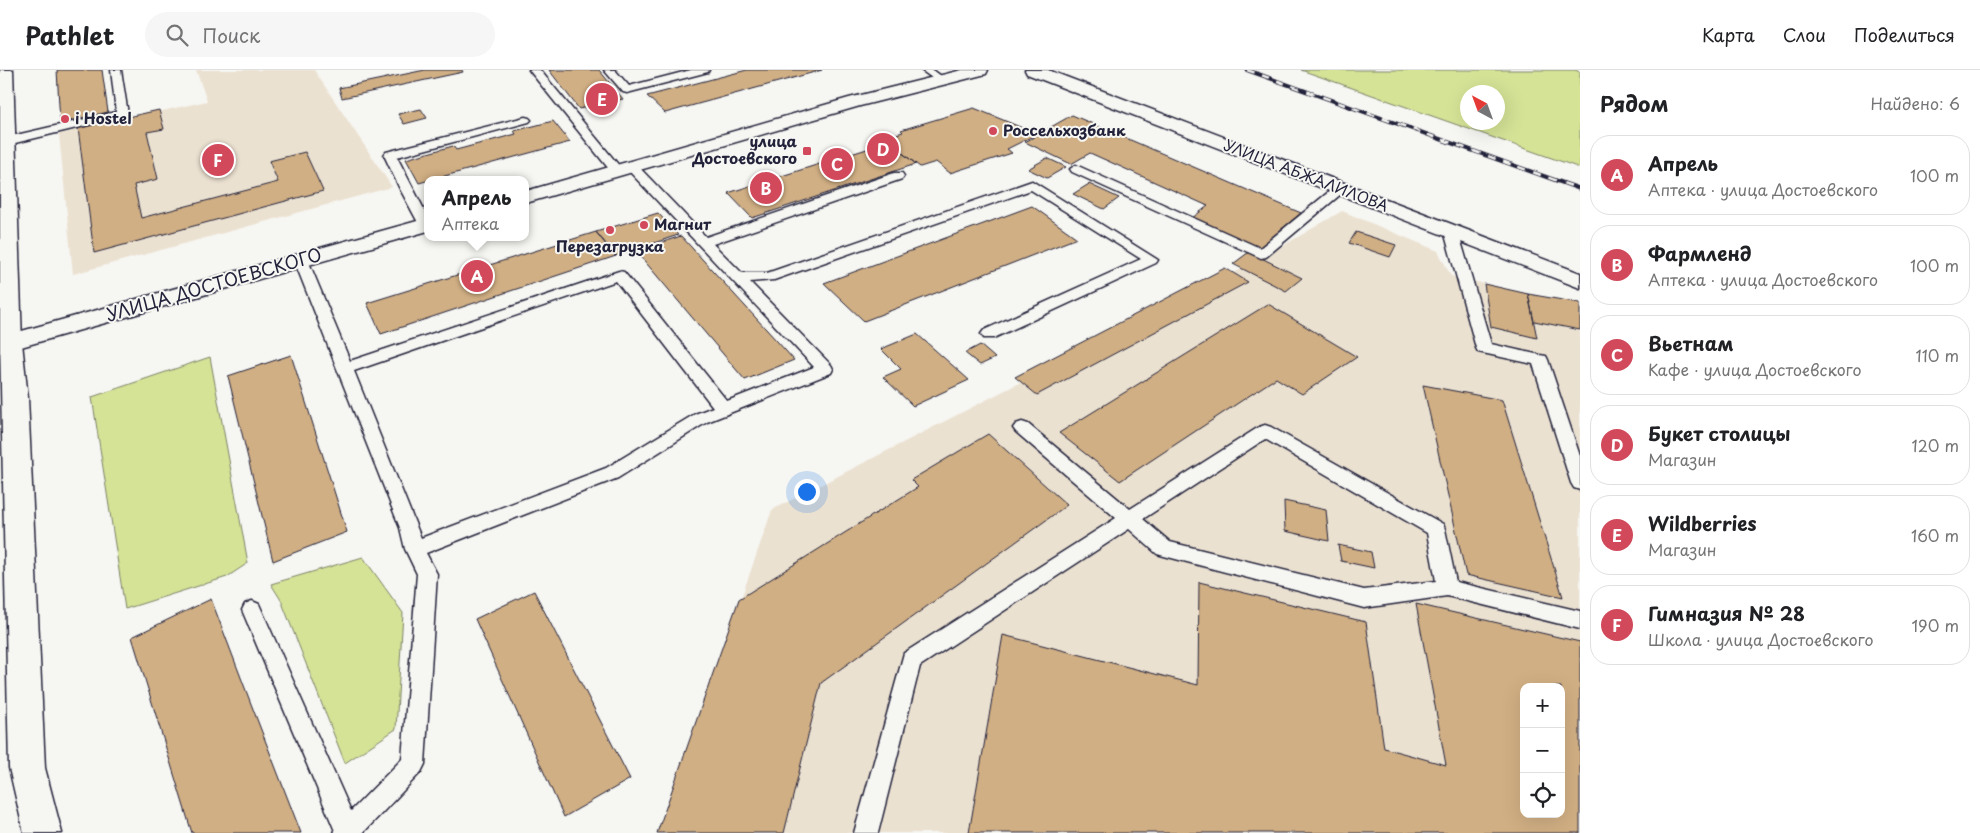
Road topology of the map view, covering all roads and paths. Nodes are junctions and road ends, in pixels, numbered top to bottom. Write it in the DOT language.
graph roads {
  1 [pos="5,70"];
  2 [pos="116,70"];
  3 [pos="534,70"];
  4 [pos="609,70"];
  5 [pos="704,70"];
  6 [pos="926,70"];
  7 [pos="980,70"];
  8 [pos="1033,70"];
  9 [pos="944,81"];
  10 [pos="525,120"];
  11 [pos="5,129"];
  12 [pos="624,169"];
  13 [pos="1076,169"];
  14 [pos="898,176"];
  15 [pos="1341,189"];
  16 [pos="529,196"];
  17 [pos="424,219"];
  18 [pos="424,225"];
  19 [pos="1451,231"];
  20 [pos="704,242"];
  21 [pos="301,260"];
  22 [pos="738,278"];
  23 [pos="1580,281"];
  24 [pos="989,334"];
  25 [pos="5,344"];
  26 [pos="344,369"];
  27 [pos="8,406"];
  28 [pos="724,409"];
  29 [pos="1022,428"];
  30 [pos="1580,483"];
  31 [pos="1129,519"];
  32 [pos="415,549"];
  33 [pos="1447,588"];
  34 [pos="252,610"];
  35 [pos="1580,620"];
  36 [pos="43,833"];
  37 [pos="347,833"];
  38 [pos="866,833"];
  1 -- 11 [label="street"];
  2 -- 11 [label="lane"];
  3 -- 12 [label="lane"];
  4 -- 5 [label="lane"];
  6 -- 9 [label="lane"];
  7 -- 9 [label="street"];
  8 -- 15 [label="street, УЛИЦА АБЖАЛИЛОВА"];
  9 -- 12 [label="street"];
  10 -- 17 [label="lane"];
  11 -- 25 [label="street"];
  12 -- 16 [label="street"];
  12 -- 20 [label="lane"];
  13 -- 15 [label="lane"];
  14 -- 20 [label="lane"];
  15 -- 19 [label="street, УЛИЦА АБЖАЛИЛОВА"];
  18 -- 21 [label="street, УЛИЦА ДОСТОЕВСКОГО"];
  19 -- 23 [label="street, УЛИЦА АБЖАЛИЛОВА"];
  19 -- 30 [label="lane"];
  20 -- 22 [label="lane"];
  21 -- 25 [label="street, УЛИЦА ДОСТОЕВСКОГО"];
  21 -- 26 [label="lane"];
  22 -- 24 [label="lane"];
  22 -- 28 [label="lane"];
  25 -- 27 [label="street"];
  26 -- 28 [label="lane"];
  26 -- 32 [label="lane"];
  27 -- 36 [label="street"];
  28 -- 32 [label="lane"];
  29 -- 31 [label="lane"];
  31 -- 33 [label="lane"];
  31 -- 33 [label="lane"];
  31 -- 38 [label="lane"];
  32 -- 37 [label="lane"];
  33 -- 35 [label="lane"];
  34 -- 37 [label="lane"];
}
